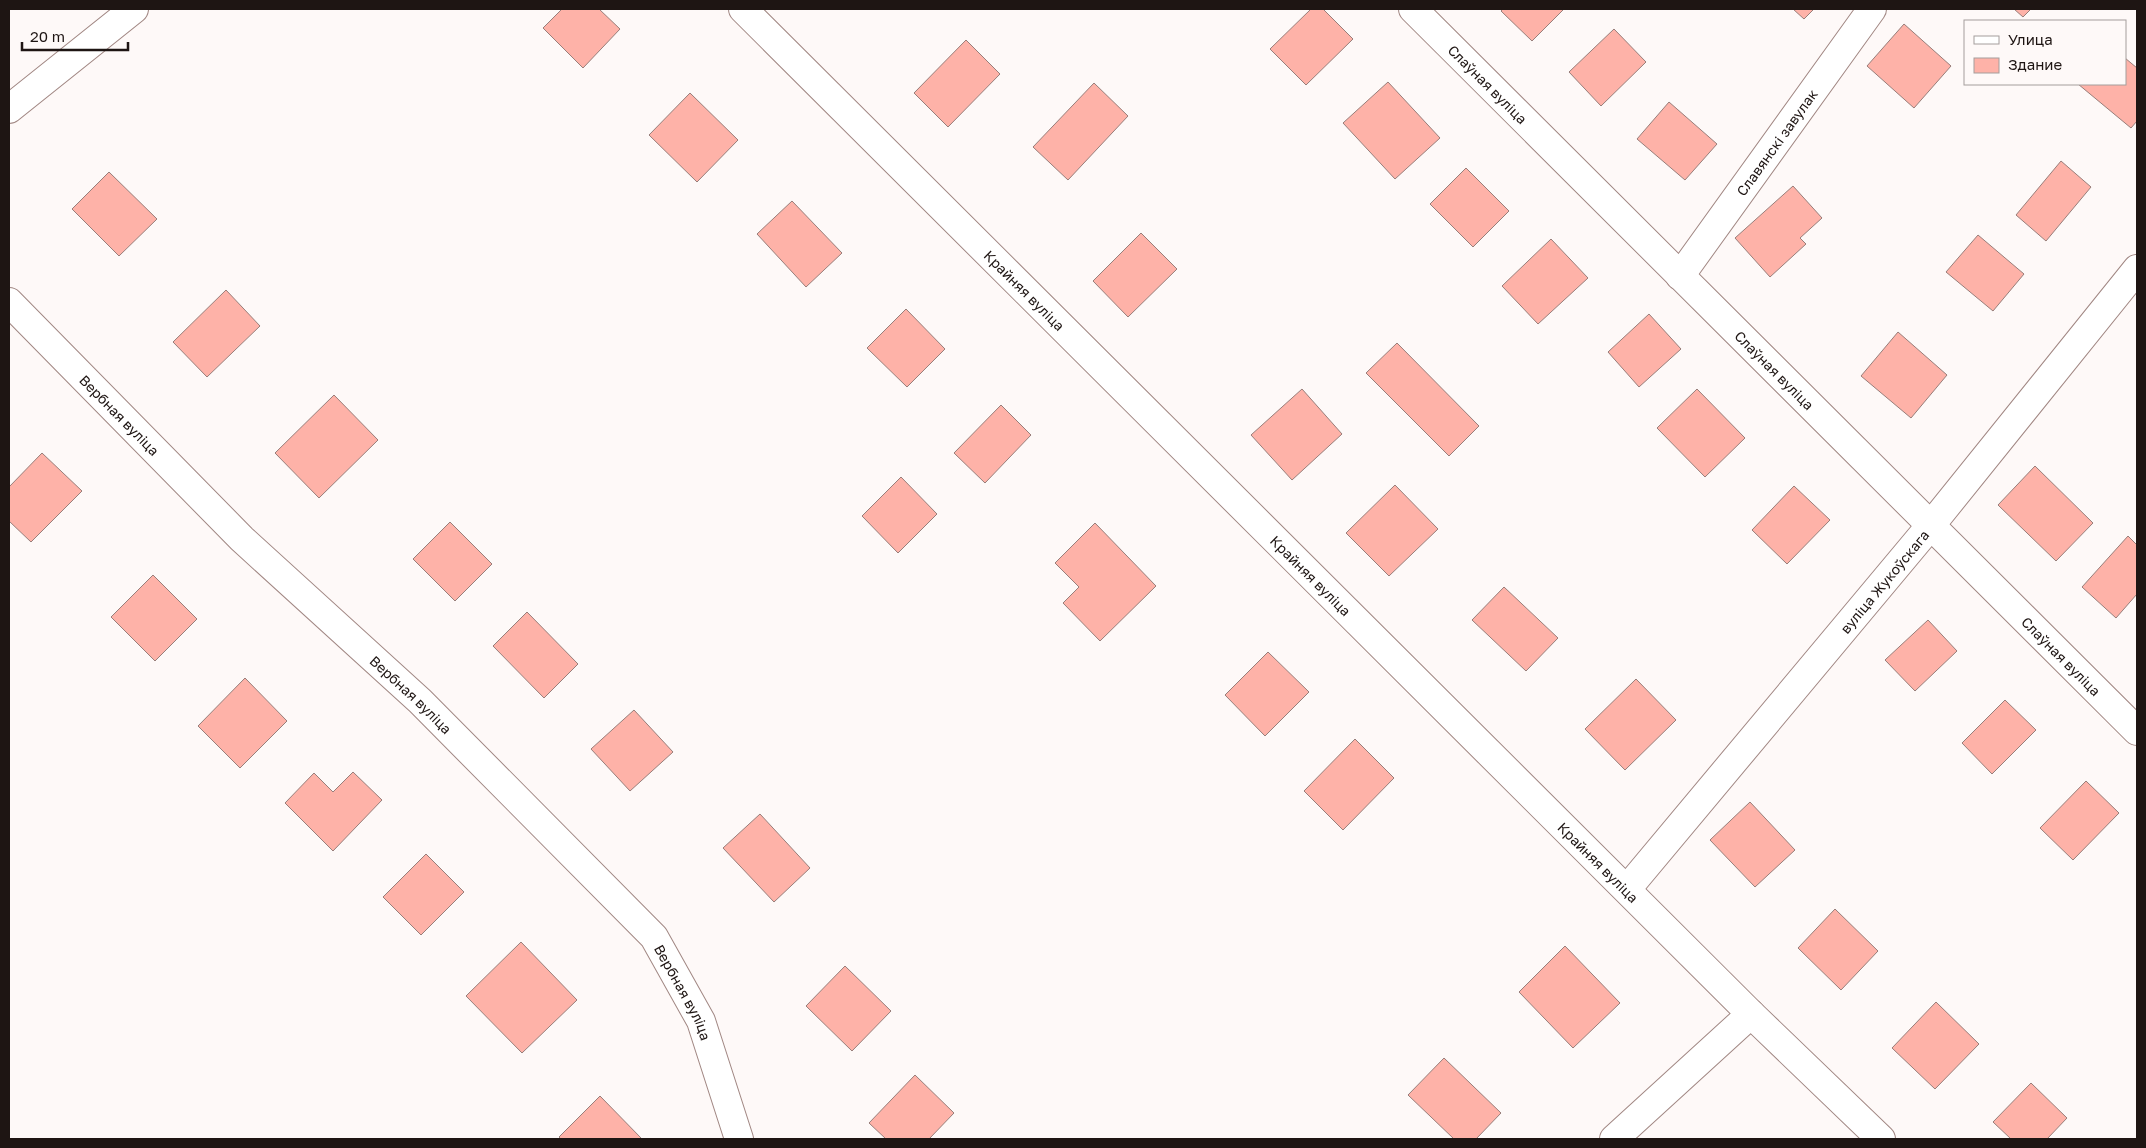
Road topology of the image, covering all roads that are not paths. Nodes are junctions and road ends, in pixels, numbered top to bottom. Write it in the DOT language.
graph roads {
  1 [pos="134,9"];
  2 [pos="743,9"];
  3 [pos="1413,9"];
  4 [pos="1872,9"];
  5 [pos="9,109"];
  6 [pos="2137,269"];
  7 [pos="1680,276"];
  8 [pos="9,302"];
  9 [pos="1931,525"];
  10 [pos="2137,731"];
  11 [pos="1627,890"];
  12 [pos="1752,1014"];
  13 [pos="739,1139"];
  14 [pos="1614,1139"];
  15 [pos="1882,1139"];
  1 -- 5 [label="street"];
  2 -- 11 [label="street, Крайняя вуліца"];
  3 -- 7 [label="street, Слаўная вуліца"];
  4 -- 7 [label="street, Славянскі завулак"];
  6 -- 9 [label="street, вуліца Жукоўскага"];
  7 -- 9 [label="street, Слаўная вуліца"];
  8 -- 13 [label="street, Вербная вуліца"];
  9 -- 10 [label="street, Слаўная вуліца"];
  9 -- 11 [label="street, вуліца Жукоўскага"];
  11 -- 12 [label="street, Крайняя вуліца"];
  12 -- 14 [label="street"];
  12 -- 15 [label="street, Крайняя вуліца"];
}
